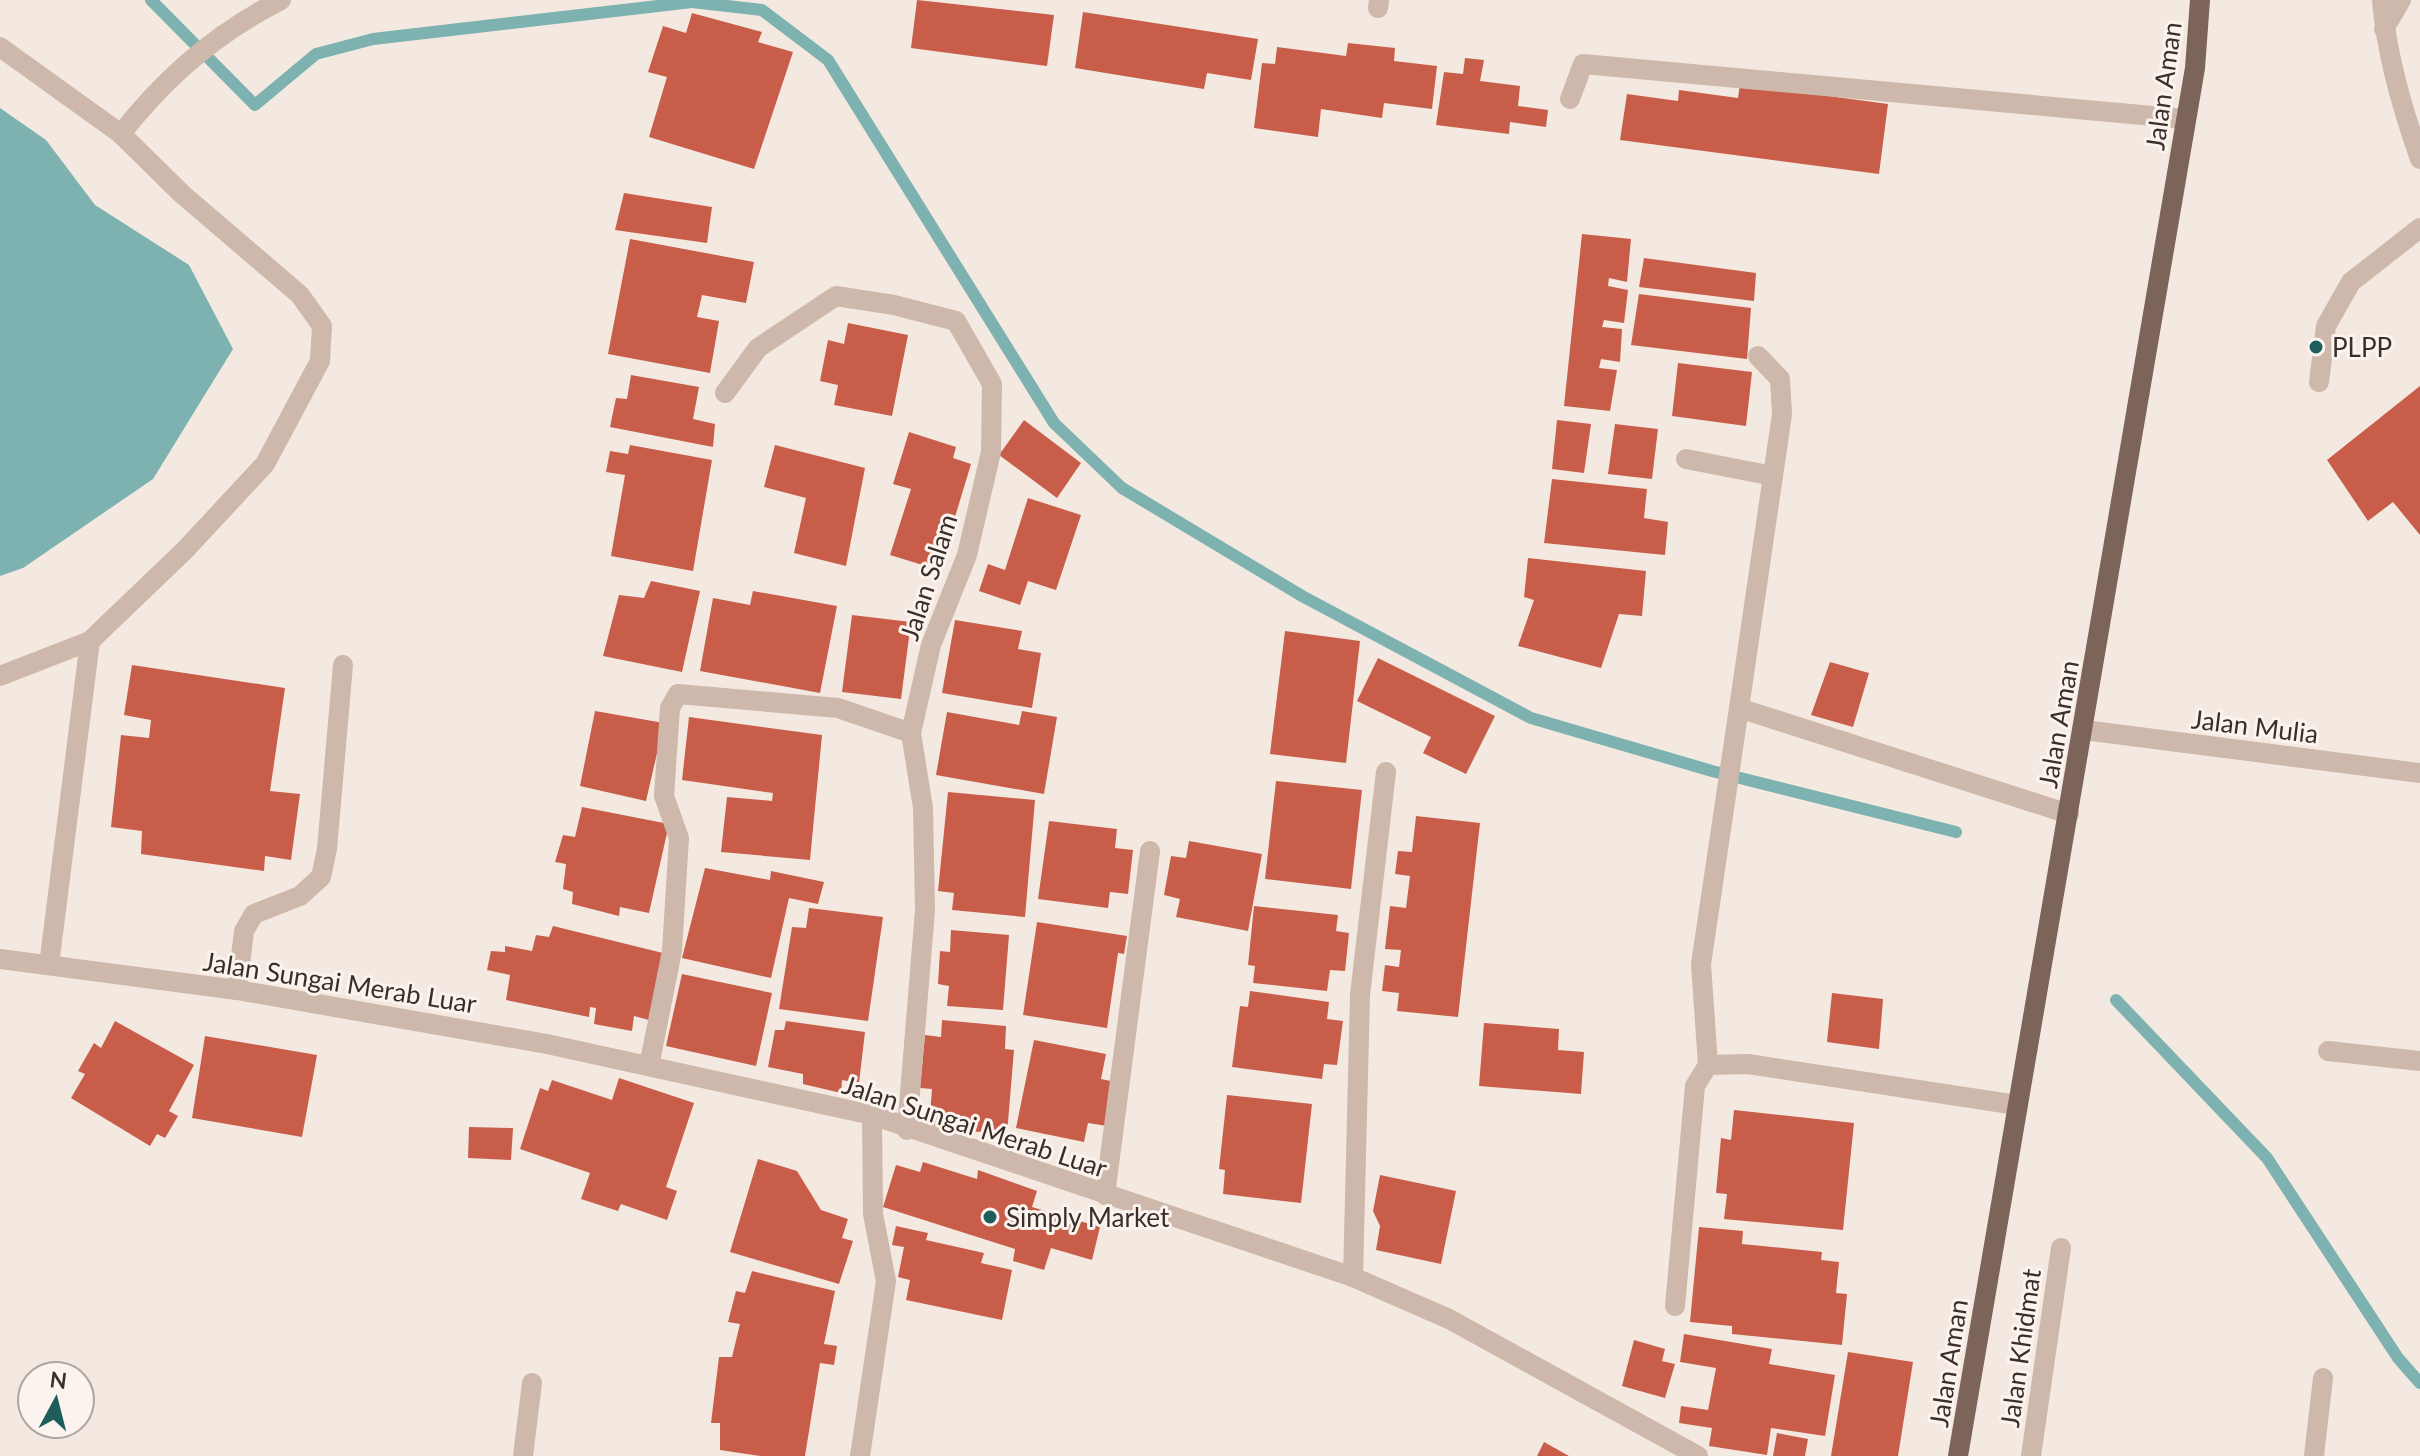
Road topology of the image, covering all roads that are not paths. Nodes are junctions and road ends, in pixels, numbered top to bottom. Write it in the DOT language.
graph roads {
  1 [pos="281,0"];
  2 [pos="2200,0"];
  3 [pos="2382,0"];
  4 [pos="2401,0"];
  5 [pos="2384,29"];
  6 [pos="0,47"];
  7 [pos="1570,99"];
  8 [pos="2186,119"];
  9 [pos="121,134"];
  10 [pos="2420,159"];
  11 [pos="2420,228"];
  12 [pos="1758,356"];
  13 [pos="2319,382"];
  14 [pos="725,393"];
  15 [pos="1686,459"];
  16 [pos="1773,476"];
  17 [pos="90,641"];
  18 [pos="343,665"];
  19 [pos="0,676"];
  20 [pos="1739,708"];
  21 [pos="2084,730"];
  22 [pos="911,733"];
  23 [pos="1386,772"];
  24 [pos="2420,773"];
  25 [pos="2069,814"];
  26 [pos="1150,851"];
  27 [pos="0,959"];
  28 [pos="49,965"];
  29 [pos="237,990"];
  30 [pos="2328,1051"];
  31 [pos="2420,1061"];
  32 [pos="1708,1065"];
  33 [pos="649,1066"];
  34 [pos="2017,1105"];
  35 [pos="872,1115"];
  36 [pos="907,1130"];
  37 [pos="1105,1195"];
  38 [pos="2061,1248"];
  39 [pos="1353,1277"];
  40 [pos="1675,1306"];
  41 [pos="2323,1378"];
  42 [pos="532,1383"];
  43 [pos="523,1456"];
  44 [pos="860,1456"];
  45 [pos="1698,1456"];
  46 [pos="1958,1456"];
  47 [pos="2031,1456"];
  48 [pos="2314,1456"];
  1 -- 9 [label="street"];
  2 -- 8 [label="main road, Jalan Aman"];
  3 -- 5 [label="street"];
  4 -- 5 [label="street"];
  5 -- 10 [label="street"];
  6 -- 9 [label="street"];
  7 -- 8 [label="street"];
  8 -- 21 [label="main road, Jalan Aman"];
  9 -- 17 [label="street"];
  11 -- 13 [label="street"];
  12 -- 16 [label="street"];
  14 -- 22 [label="street, Jalan Salam"];
  15 -- 16 [label="street"];
  16 -- 20 [label="street"];
  17 -- 19 [label="street"];
  17 -- 28 [label="street"];
  18 -- 29 [label="street"];
  20 -- 25 [label="street"];
  20 -- 32 [label="street"];
  21 -- 24 [label="street, Jalan Mulia"];
  21 -- 25 [label="main road, Jalan Aman"];
  22 -- 33 [label="street"];
  22 -- 36 [label="street, Jalan Salam"];
  23 -- 39 [label="street"];
  25 -- 34 [label="main road, Jalan Aman"];
  26 -- 37 [label="street"];
  27 -- 28 [label="street, Jalan Sungai Merab Luar"];
  28 -- 29 [label="street, Jalan Sungai Merab Luar"];
  29 -- 33 [label="street, Jalan Sungai Merab Luar"];
  30 -- 31 [label="street"];
  32 -- 34 [label="street"];
  32 -- 40 [label="street"];
  33 -- 35 [label="street, Jalan Sungai Merab Luar"];
  34 -- 46 [label="main road, Jalan Aman"];
  35 -- 36 [label="street, Jalan Sungai Merab Luar"];
  35 -- 44 [label="street"];
  36 -- 37 [label="street, Jalan Sungai Merab Luar"];
  37 -- 39 [label="street, Jalan Sungai Merab Luar"];
  38 -- 47 [label="street, Jalan Khidmat"];
  39 -- 45 [label="street, Jalan Sungai Merab Luar"];
  41 -- 48 [label="street"];
  42 -- 43 [label="street"];
}
